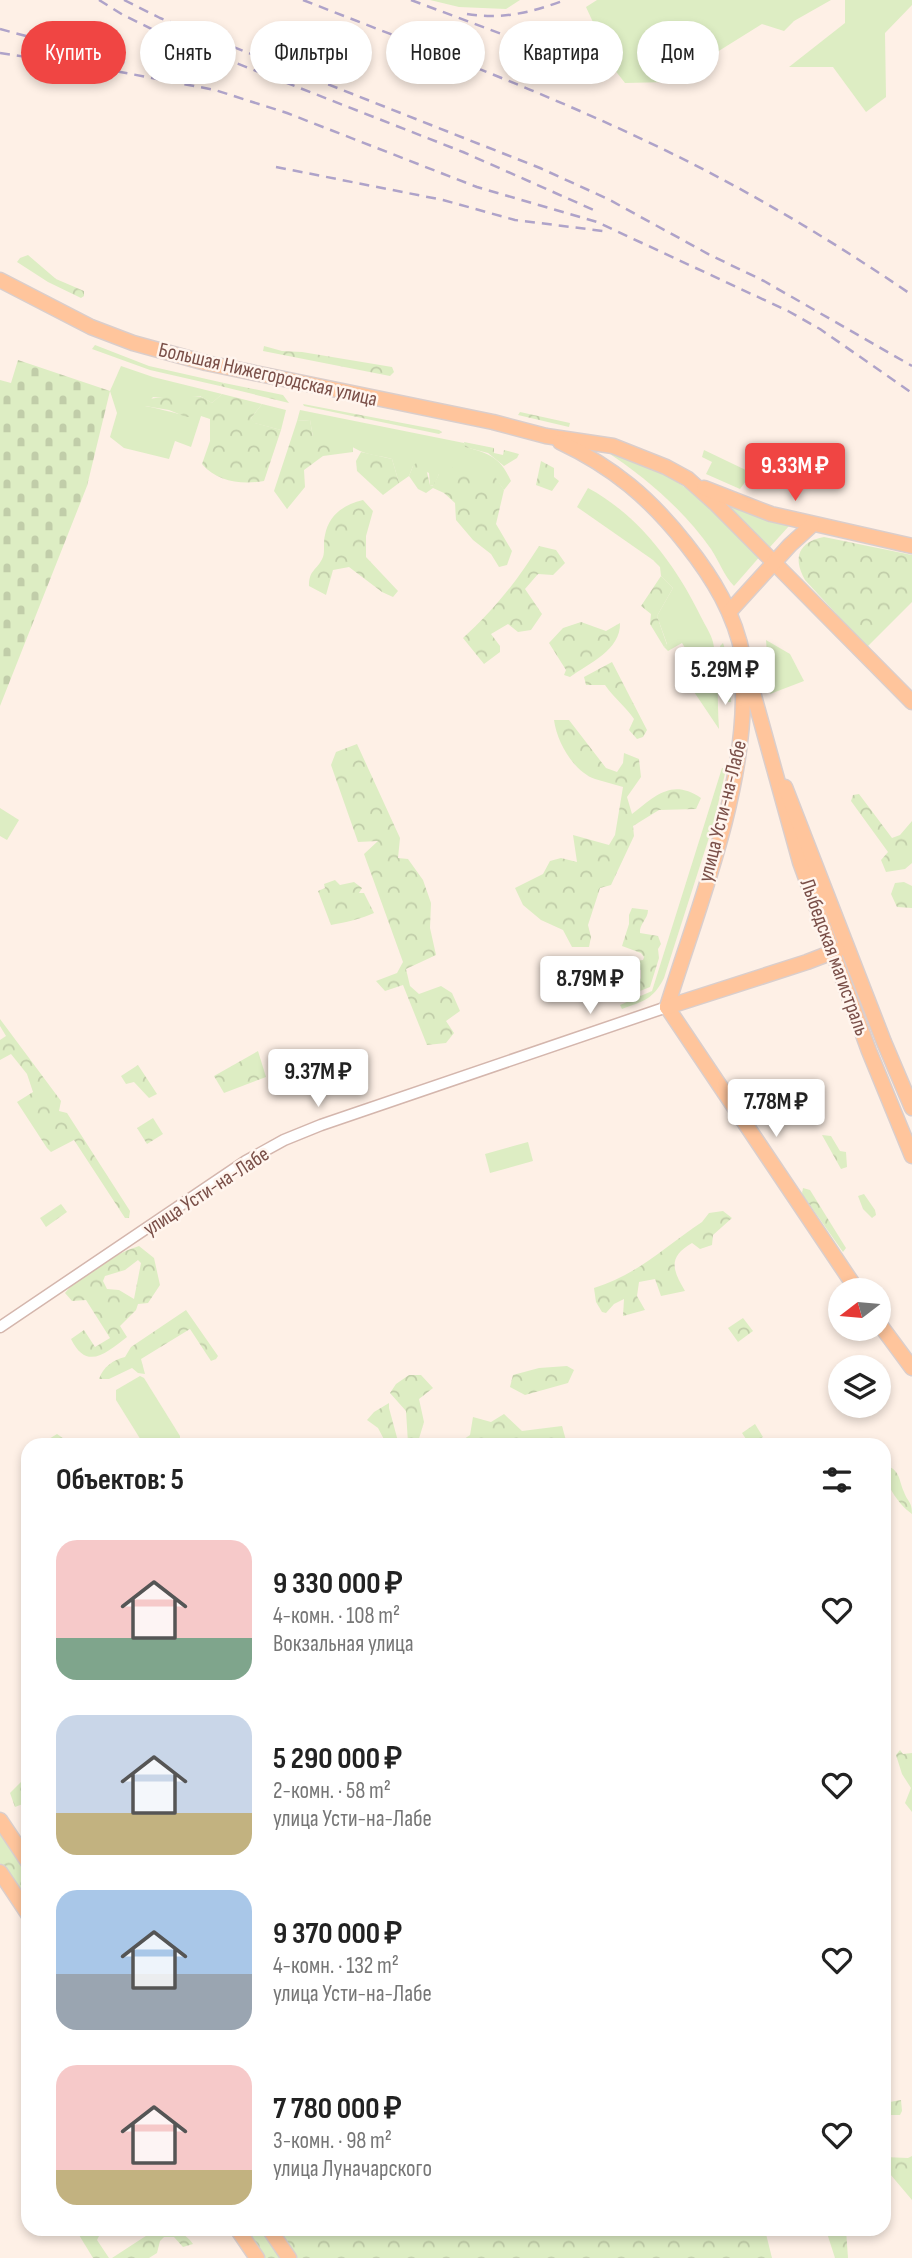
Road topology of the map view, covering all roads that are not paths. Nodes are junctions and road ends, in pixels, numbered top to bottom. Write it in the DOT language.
graph roads {
  1 [pos="0,280"];
  2 [pos="546,436"];
  3 [pos="688,479"];
  4 [pos="812,525"];
  5 [pos="912,547"];
  6 [pos="775,562"];
  7 [pos="730,611"];
  8 [pos="744,659"];
  9 [pos="912,702"];
  10 [pos="770,754"];
  11 [pos="846,946"];
  12 [pos="832,953"];
  13 [pos="667,1007"];
  14 [pos="912,1108"];
  15 [pos="912,1156"];
  16 [pos="849,1278"];
  17 [pos="0,1326"];
  18 [pos="891,1340"];
  19 [pos="912,1368"];
  20 [pos="0,1819"];
  21 [pos="21,1851"];
  22 [pos="0,1871"];
  23 [pos="21,1903"];
  24 [pos="242,2236"];
  25 [pos="274,2236"];
  26 [pos="257,2258"];
  27 [pos="289,2258"];
  1 -- 2 [label="main road, Большая Нижегородская улица"];
  2 -- 3 [label="main road, Большая Нижегородская улица"];
  2 -- 7 [label="main road, Большая Нижегородская улица"];
  3 -- 4 [label="main road"];
  3 -- 6 [label="main road, Большая Нижегородская улица"];
  4 -- 5 [label="main road"];
  4 -- 6 [label="main road"];
  6 -- 7 [label="main road"];
  6 -- 9 [label="main road, Большая Нижегородская улица"];
  7 -- 8 [label="main road, улица Усти-на-Лабе"];
  8 -- 10 [label="main road, Лыбедская магистраль"];
  8 -- 13 [label="main road, улица Усти-на-Лабе"];
  10 -- 11 [label="main road, Лыбедская магистраль"];
  10 -- 12 [label="main road, Лыбедская магистраль"];
  11 -- 12 [label="main road, улица Усти-на-Лабе"];
  11 -- 14 [label="main road, Лыбедская магистраль"];
  12 -- 13 [label="main road, улица Усти-на-Лабе"];
  12 -- 15 [label="main road, Лыбедская магистраль"];
  13 -- 16 [label="main road"];
  13 -- 17 [label="street, улица Усти-на-Лабе"];
  18 -- 19 [label="main road"];
  20 -- 21 [label="main road"];
  22 -- 23 [label="main road"];
  24 -- 26 [label="main road"];
  25 -- 27 [label="main road"];
}
